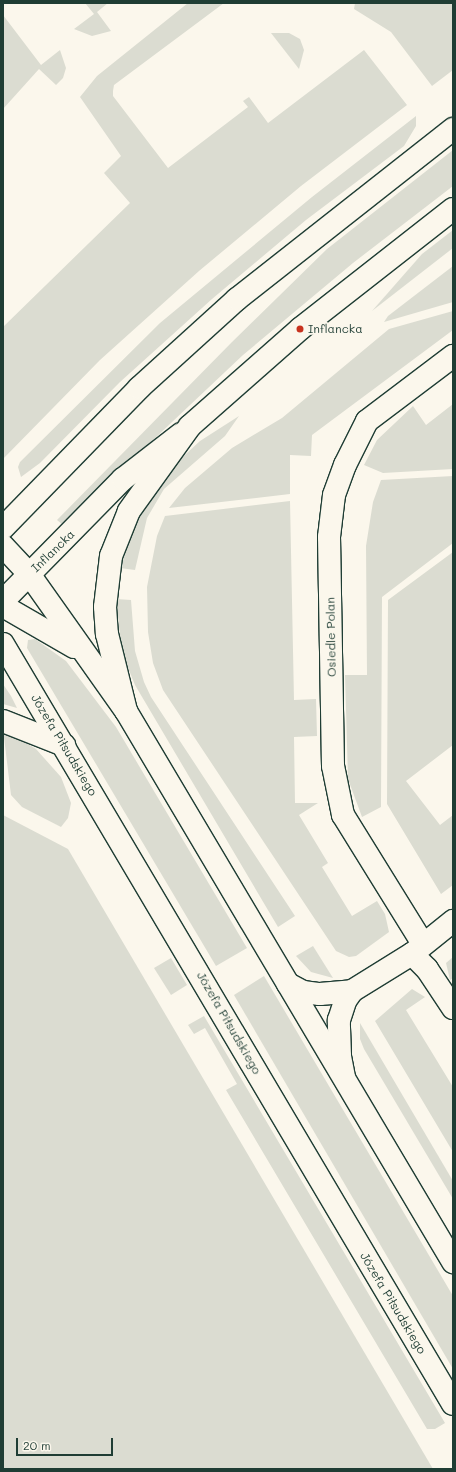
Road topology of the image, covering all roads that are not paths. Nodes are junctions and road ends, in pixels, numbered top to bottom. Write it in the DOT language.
graph roads {
  1 [pos="453,129"];
  2 [pos="453,209"];
  3 [pos="453,356"];
  4 [pos="190,426"];
  5 [pos="3,528"];
  6 [pos="3,546"];
  7 [pos="29,574"];
  8 [pos="3,601"];
  9 [pos="3,606"];
  10 [pos="3,644"];
  11 [pos="95,667"];
  12 [pos="126,711"];
  13 [pos="3,720"];
  14 [pos="64,745"];
  15 [pos="453,921"];
  16 [pos="417,949"];
  17 [pos="288,984"];
  18 [pos="352,991"];
  19 [pos="453,1008"];
  20 [pos="344,1078"];
  21 [pos="453,1262"];
  22 [pos="453,1404"];
  1 -- 5 [label="street"];
  2 -- 4 [label="street, Inflancka"];
  3 -- 16 [label="street, Osiedle Polan"];
  4 -- 7 [label="street, Inflancka"];
  4 -- 12 [label="street"];
  6 -- 7 [label="street"];
  7 -- 8 [label="street, Inflancka"];
  7 -- 11 [label="street"];
  9 -- 11 [label="street"];
  10 -- 14 [label="street, Józefa Piłsudskiego"];
  11 -- 12 [label="street"];
  12 -- 17 [label="street"];
  13 -- 14 [label="street"];
  14 -- 22 [label="street, Józefa Piłsudskiego"];
  15 -- 16 [label="street"];
  16 -- 18 [label="street"];
  16 -- 19 [label="street, Osiedle Polan"];
  17 -- 18 [label="street"];
  17 -- 20 [label="street"];
  18 -- 20 [label="street"];
  20 -- 21 [label="street"];
}
